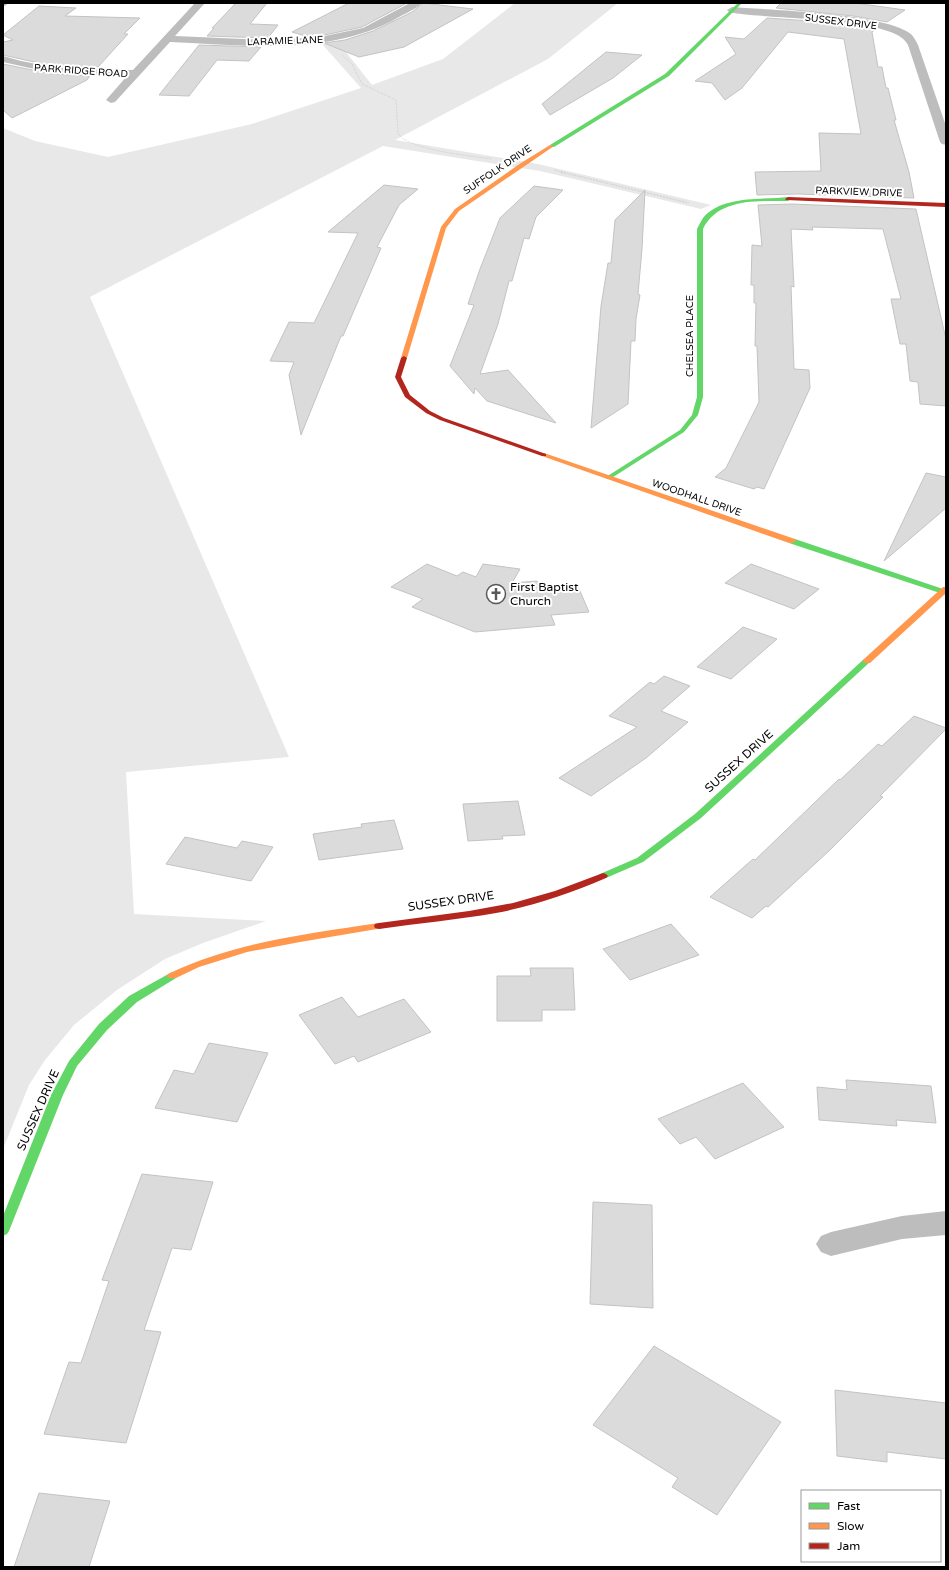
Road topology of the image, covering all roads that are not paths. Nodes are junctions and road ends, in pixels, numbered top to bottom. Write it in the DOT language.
graph roads {
  1 [pos="200,3"];
  2 [pos="417,3"];
  3 [pos="736,6"];
  4 [pos="169,39"];
  5 [pos="3,59"];
  6 [pos="137,73"];
  7 [pos="111,100"];
  8 [pos="946,142"];
  9 [pos="770,199"];
  10 [pos="946,205"];
  11 [pos="442,419"];
  12 [pos="608,478"];
  13 [pos="945,591"];
  14 [pos="946,1222"];
  15 [pos="3,1231"];
  16 [pos="831,1244"];
  1 -- 4 [label="street"];
  2 -- 4 [label="street, LARAMIE LANE"];
  3 -- 8 [label="street, SUSSEX DRIVE"];
  3 -- 11 [label="street, SUFFOLK DRIVE"];
  4 -- 6 [label="street"];
  5 -- 6 [label="street, PARK RIDGE ROAD"];
  6 -- 7 [label="street"];
  9 -- 10 [label="street, PARKVIEW DRIVE"];
  9 -- 12 [label="street, CHELSEA PLACE"];
  11 -- 12 [label="street, WOODHALL DRIVE"];
  12 -- 13 [label="street, WOODHALL DRIVE"];
  13 -- 15 [label="street, SUSSEX DRIVE"];
  14 -- 16 [label="street"];
}
